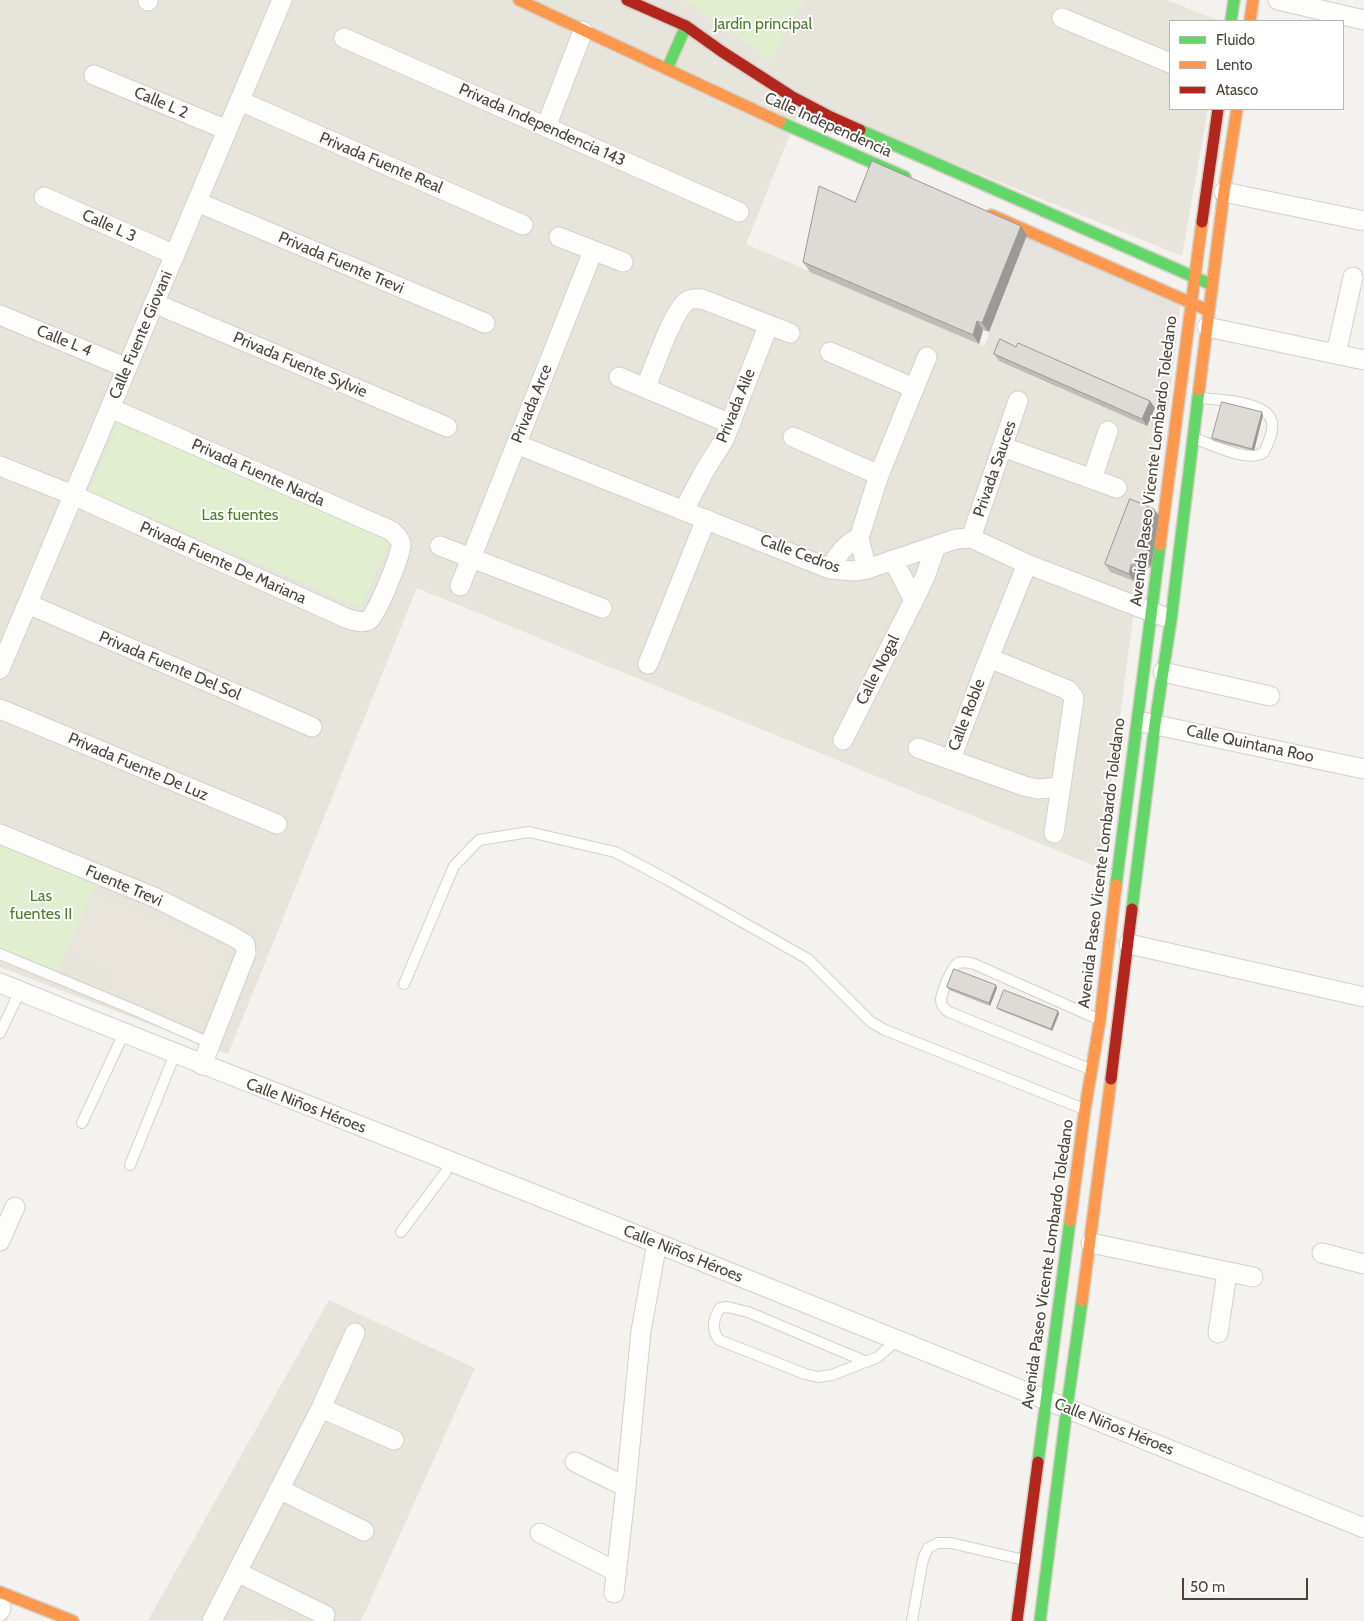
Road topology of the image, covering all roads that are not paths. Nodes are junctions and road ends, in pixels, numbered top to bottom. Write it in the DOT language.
graph roads {
  1 [pos="282,0"];
  2 [pos="519,0"];
  3 [pos="626,0"];
  4 [pos="1234,0"];
  5 [pos="1253,0"];
  6 [pos="1278,0"];
  7 [pos="1062,18"];
  8 [pos="1231,20"];
  9 [pos="1250,20"];
  10 [pos="1364,20"];
  11 [pos="686,26"];
  12 [pos="583,31"];
  13 [pos="344,38"];
  14 [pos="1169,63"];
  15 [pos="667,69"];
  16 [pos="94,75"];
  17 [pos="240,101"];
  18 [pos="1218,110"];
  19 [pos="1237,110"];
  20 [pos="546,127"];
  21 [pos="227,130"];
  22 [pos="917,182"];
  23 [pos="1224,192"];
  24 [pos="44,197"];
  25 [pos="197,202"];
  26 [pos="981,210"];
  27 [pos="739,212"];
  28 [pos="1364,221"];
  29 [pos="523,224"];
  30 [pos="559,237"];
  31 [pos="593,251"];
  32 [pos="175,255"];
  33 [pos="623,262"];
  34 [pos="1194,276"];
  35 [pos="1353,276"];
  36 [pos="1213,285"];
  37 [pos="1191,302"];
  38 [pos="154,303"];
  39 [pos="0,315"];
  40 [pos="1208,319"];
  41 [pos="485,323"];
  42 [pos="768,326"];
  43 [pos="790,334"];
  44 [pos="830,352"];
  45 [pos="1336,354"];
  46 [pos="927,357"];
  47 [pos="1364,360"];
  48 [pos="127,368"];
  49 [pos="619,376"];
  50 [pos="646,387"];
  51 [pos="914,388"];
  52 [pos="1179,397"];
  53 [pos="1200,398"];
  54 [pos="1018,401"];
  55 [pos="110,408"];
  56 [pos="731,424"];
  57 [pos="447,427"];
  58 [pos="1108,431"];
  59 [pos="1175,433"];
  60 [pos="793,437"];
  61 [pos="1194,438"];
  62 [pos="516,444"];
  63 [pos="1003,447"];
  64 [pos="0,466"];
  65 [pos="879,475"];
  66 [pos="1092,479"];
  67 [pos="1116,488"];
  68 [pos="73,495"];
  69 [pos="684,510"];
  70 [pos="706,519"];
  71 [pos="859,538"];
  72 [pos="971,538"];
  73 [pos="401,543"];
  74 [pos="440,546"];
  75 [pos="936,546"];
  76 [pos="472,558"];
  77 [pos="894,560"];
  78 [pos="1027,564"];
  79 [pos="830,569"];
  80 [pos="867,569"];
  81 [pos="460,586"];
  82 [pos="914,600"];
  83 [pos="28,604"];
  84 [pos="602,608"];
  85 [pos="1152,612"];
  86 [pos="1171,620"];
  87 [pos="989,658"];
  88 [pos="648,664"];
  89 [pos="0,670"];
  90 [pos="1163,672"];
  91 [pos="1270,696"];
  92 [pos="0,709"];
  93 [pos="1136,720"];
  94 [pos="1155,724"];
  95 [pos="312,727"];
  96 [pos="843,740"];
  97 [pos="918,748"];
  98 [pos="951,759"];
  99 [pos="1364,769"];
  100 [pos="1060,787"];
  101 [pos="277,824"];
  102 [pos="1054,833"];
  103 [pos="0,834"];
  104 [pos="1129,944"];
  105 [pos="0,954"];
  106 [pos="0,983"];
  107 [pos="404,984"];
  108 [pos="20,991"];
  109 [pos="1364,997"];
  110 [pos="1100,1020"];
  111 [pos="1118,1028"];
  112 [pos="0,1033"];
  113 [pos="124,1033"];
  114 [pos="210,1043"];
  115 [pos="175,1054"];
  116 [pos="202,1065"];
  117 [pos="1091,1070"];
  118 [pos="1111,1078"];
  119 [pos="1096,1114"];
  120 [pos="82,1123"];
  121 [pos="450,1162"];
  122 [pos="130,1165"];
  123 [pos="15,1207"];
  124 [pos="401,1232"];
  125 [pos="0,1241"];
  126 [pos="657,1243"];
  127 [pos="1091,1243"];
  128 [pos="1322,1253"];
  129 [pos="1364,1264"];
  130 [pos="1227,1273"];
  131 [pos="1253,1277"];
  132 [pos="1218,1333"];
  133 [pos="355,1334"];
  134 [pos="897,1340"];
  135 [pos="867,1362"];
  136 [pos="1046,1400"];
  137 [pos="1067,1407"];
  138 [pos="321,1408"];
  139 [pos="394,1440"];
  140 [pos="574,1462"];
  141 [pos="626,1486"];
  142 [pos="279,1489"];
  143 [pos="1364,1528"];
  144 [pos="364,1531"];
  145 [pos="540,1534"];
  146 [pos="1036,1562"];
  147 [pos="237,1572"];
  148 [pos="617,1572"];
  149 [pos="614,1593"];
  150 [pos="2,1606"];
  151 [pos="325,1614"];
  152 [pos="73,1621"];
  153 [pos="212,1621"];
  154 [pos="912,1621"];
  155 [pos="1017,1621"];
  156 [pos="1040,1621"];
  1 -- 17 [label="street, Calle Fuente Giovani"];
  2 -- 12 [label="main road, Calle Independencia"];
  3 -- 11 [label="main road, Calle Independencia"];
  4 -- 8 [label="main road"];
  5 -- 9 [label="main road"];
  6 -- 10 [label="street"];
  7 -- 14 [label="street"];
  11 -- 15 [label="main road"];
  11 -- 34 [label="main road, Calle Independencia"];
  12 -- 15 [label="main road, Calle Independencia"];
  12 -- 20 [label="street"];
  13 -- 20 [label="street, Privada Independencia 143"];
  15 -- 22 [label="main road, Calle Independencia"];
  16 -- 21 [label="street, Calle L 2"];
  17 -- 21 [label="street, Calle Fuente Giovani"];
  17 -- 29 [label="street, Privada Fuente Real"];
  18 -- 34 [label="main road, Avenida Paseo Vicente Lombardo Toledano"];
  19 -- 23 [label="main road, Avenida Paseo Vicente Lombardo Toledano"];
  20 -- 27 [label="street, Privada Independencia 143"];
  21 -- 25 [label="street, Calle Fuente Giovani"];
  23 -- 28 [label="street"];
  23 -- 36 [label="main road, Avenida Paseo Vicente Lombardo Toledano"];
  24 -- 32 [label="street, Calle L 3"];
  25 -- 32 [label="street, Calle Fuente Giovani"];
  25 -- 41 [label="street, Privada Fuente Trevi"];
  26 -- 37 [label="main road"];
  30 -- 31 [label="street"];
  31 -- 33 [label="street"];
  31 -- 62 [label="street, Privada Arce"];
  32 -- 38 [label="street, Calle Fuente Giovani"];
  34 -- 36 [label="main road, Calle Independencia"];
  34 -- 37 [label="main road, Avenida Paseo Vicente Lombardo Toledano"];
  35 -- 45 [label="street"];
  36 -- 40 [label="main road, Avenida Paseo Vicente Lombardo Toledano"];
  37 -- 40 [label="main road"];
  37 -- 52 [label="main road, Avenida Paseo Vicente Lombardo Toledano"];
  38 -- 48 [label="street, Calle Fuente Giovani"];
  38 -- 57 [label="street, Privada Fuente Sylvie"];
  39 -- 48 [label="street, Calle L 4"];
  40 -- 45 [label="street"];
  40 -- 53 [label="main road, Avenida Paseo Vicente Lombardo Toledano"];
  42 -- 43 [label="street"];
  42 -- 50 [label="street"];
  42 -- 56 [label="street, Privada Aile"];
  44 -- 51 [label="street"];
  45 -- 47 [label="street"];
  46 -- 51 [label="street"];
  48 -- 55 [label="street, Calle Fuente Giovani"];
  49 -- 50 [label="street"];
  50 -- 56 [label="street"];
  51 -- 65 [label="street"];
  52 -- 53 [label="lane"];
  52 -- 59 [label="main road, Avenida Paseo Vicente Lombardo Toledano"];
  53 -- 61 [label="main road, Avenida Paseo Vicente Lombardo Toledano"];
  53 -- 61 [label="lane"];
  54 -- 63 [label="street, Privada Sauces"];
  55 -- 68 [label="street, Calle Fuente Giovani"];
  55 -- 73 [label="street, Privada Fuente Narda"];
  56 -- 69 [label="street, Privada Aile"];
  58 -- 66 [label="street"];
  59 -- 61 [label="lane"];
  59 -- 85 [label="main road, Avenida Paseo Vicente Lombardo Toledano"];
  60 -- 65 [label="street"];
  61 -- 86 [label="main road, Avenida Paseo Vicente Lombardo Toledano"];
  62 -- 69 [label="street, Calle Cedros"];
  62 -- 76 [label="street, Privada Arce"];
  63 -- 66 [label="street"];
  63 -- 72 [label="street, Privada Sauces"];
  64 -- 68 [label="street, Privada Fuente De Mariana"];
  65 -- 71 [label="street"];
  66 -- 67 [label="street"];
  68 -- 73 [label="street, Privada Fuente De Mariana"];
  68 -- 83 [label="street, Calle Fuente Giovani"];
  69 -- 70 [label="street, Calle Cedros"];
  70 -- 79 [label="street, Calle Cedros"];
  70 -- 88 [label="street"];
  71 -- 79 [label="street"];
  71 -- 80 [label="street"];
  72 -- 75 [label="street, Calle Cedros"];
  72 -- 78 [label="street"];
  74 -- 76 [label="street"];
  75 -- 77 [label="street, Calle Cedros"];
  75 -- 82 [label="street, Calle Nogal"];
  76 -- 81 [label="street, Privada Arce"];
  76 -- 84 [label="street"];
  77 -- 80 [label="street, Calle Cedros"];
  77 -- 82 [label="street"];
  78 -- 85 [label="street"];
  78 -- 87 [label="street, Calle Roble"];
  79 -- 80 [label="street, Calle Cedros"];
  82 -- 96 [label="street, Calle Nogal"];
  83 -- 89 [label="street, Calle Fuente Giovani"];
  83 -- 95 [label="street, Privada Fuente Del Sol"];
  85 -- 86 [label="street"];
  85 -- 93 [label="main road, Avenida Paseo Vicente Lombardo Toledano"];
  86 -- 90 [label="main road, Avenida Paseo Vicente Lombardo Toledano"];
  87 -- 98 [label="street, Calle Roble"];
  87 -- 100 [label="street"];
  90 -- 91 [label="street"];
  90 -- 94 [label="main road, Avenida Paseo Vicente Lombardo Toledano"];
  92 -- 101 [label="street, Privada Fuente De Luz"];
  93 -- 94 [label="street, Calle Quintana Roo"];
  93 -- 110 [label="main road, Avenida Paseo Vicente Lombardo Toledano"];
  94 -- 99 [label="street, Calle Quintana Roo"];
  94 -- 104 [label="main road, Avenida Paseo Vicente Lombardo Toledano"];
  97 -- 98 [label="street"];
  98 -- 100 [label="street, Calle Roble"];
  100 -- 102 [label="street"];
  103 -- 114 [label="street, Fuente Trevi"];
  104 -- 109 [label="street"];
  104 -- 111 [label="main road, Avenida Paseo Vicente Lombardo Toledano"];
  105 -- 114 [label="lane"];
  106 -- 108 [label="street, Calle Niños Héroes"];
  107 -- 119 [label="lane"];
  108 -- 112 [label="lane"];
  108 -- 113 [label="street, Calle Niños Héroes"];
  110 -- 111 [label="lane"];
  110 -- 117 [label="main road, Avenida Paseo Vicente Lombardo Toledano"];
  110 -- 117 [label="lane"];
  111 -- 118 [label="main road, Avenida Paseo Vicente Lombardo Toledano"];
  113 -- 115 [label="street, Calle Niños Héroes"];
  113 -- 120 [label="lane"];
  114 -- 116 [label="street"];
  115 -- 116 [label="street, Calle Niños Héroes"];
  115 -- 122 [label="lane"];
  116 -- 121 [label="street, Calle Niños Héroes"];
  117 -- 118 [label="lane"];
  117 -- 119 [label="main road, Avenida Paseo Vicente Lombardo Toledano"];
  118 -- 119 [label="main road, Avenida Paseo Vicente Lombardo Toledano"];
  119 -- 127 [label="main road, Avenida Paseo Vicente Lombardo Toledano"];
  119 -- 136 [label="main road, Avenida Paseo Vicente Lombardo Toledano"];
  121 -- 124 [label="lane"];
  121 -- 126 [label="street, Calle Niños Héroes"];
  123 -- 125 [label="street"];
  126 -- 134 [label="street, Calle Niños Héroes"];
  126 -- 141 [label="street"];
  127 -- 130 [label="street"];
  127 -- 137 [label="main road, Avenida Paseo Vicente Lombardo Toledano"];
  128 -- 129 [label="street"];
  130 -- 131 [label="street"];
  130 -- 132 [label="street"];
  133 -- 138 [label="street"];
  134 -- 135 [label="lane"];
  134 -- 136 [label="street, Calle Niños Héroes"];
  135 -- 135 [label="lane"];
  136 -- 137 [label="street, Calle Niños Héroes"];
  136 -- 146 [label="main road, Avenida Paseo Vicente Lombardo Toledano"];
  137 -- 143 [label="street, Calle Niños Héroes"];
  137 -- 146 [label="main road, Avenida Paseo Vicente Lombardo Toledano"];
  138 -- 139 [label="street"];
  138 -- 142 [label="street"];
  140 -- 141 [label="street"];
  141 -- 148 [label="street"];
  142 -- 144 [label="street"];
  142 -- 147 [label="street"];
  145 -- 148 [label="street"];
  146 -- 154 [label="lane"];
  146 -- 155 [label="main road, Avenida Paseo Vicente Lombardo Toledano"];
  146 -- 156 [label="main road, Avenida Paseo Vicente Lombardo Toledano"];
  147 -- 151 [label="street"];
  147 -- 153 [label="street"];
  148 -- 149 [label="street"];
  150 -- 152 [label="main road"];
}
